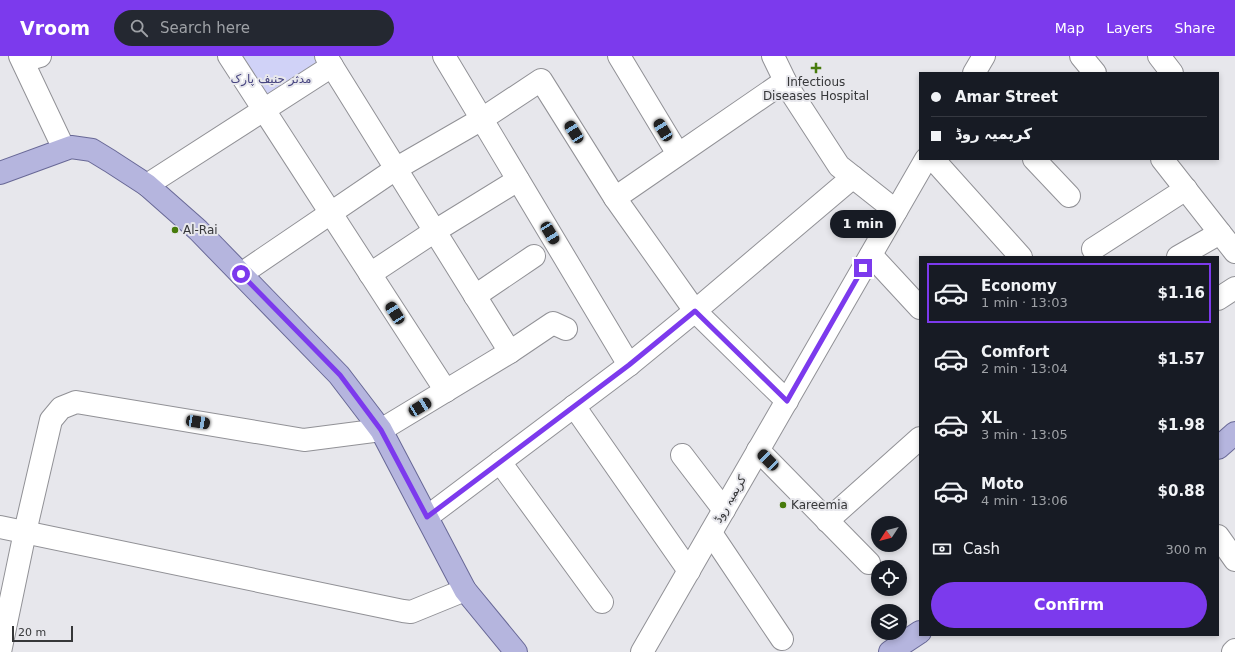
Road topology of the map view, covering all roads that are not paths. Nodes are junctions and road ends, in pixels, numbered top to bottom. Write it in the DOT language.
graph roads {
  1 [pos="229,56"];
  2 [pos="444,56"];
  3 [pos="619,56"];
  4 [pos="773,56"];
  5 [pos="984,56"];
  6 [pos="1081,56"];
  7 [pos="1160,56"];
  8 [pos="28,58"];
  9 [pos="329,61"];
  10 [pos="975,72"];
  11 [pos="1094,72"];
  12 [pos="1171,72"];
  13 [pos="785,81"];
  14 [pos="264,110"];
  15 [pos="482,119"];
  16 [pos="64,149"];
  17 [pos="678,154"];
  18 [pos="925,160"];
  19 [pos="934,160"];
  20 [pos="1035,160"];
  21 [pos="1163,160"];
  22 [pos="397,168"];
  23 [pos="0,173"];
  24 [pos="853,177"];
  25 [pos="518,180"];
  26 [pos="146,185"];
  27 [pos="1186,189"];
  28 [pos="1069,196"];
  29 [pos="615,198"];
  30 [pos="896,211"];
  31 [pos="331,214"];
  32 [pos="435,231"];
  33 [pos="1220,233"];
  34 [pos="1092,249"];
  35 [pos="1235,252"];
  36 [pos="870,255"];
  37 [pos="534,256"];
  38 [pos="1020,256"];
  39 [pos="1180,256"];
  40 [pos="241,274"];
  41 [pos="370,274"];
  42 [pos="1235,288"];
  43 [pos="475,296"];
  44 [pos="1219,298"];
  45 [pos="919,307"];
  46 [pos="695,311"];
  47 [pos="566,329"];
  48 [pos="510,352"];
  49 [pos="629,365"];
  50 [pos="446,391"];
  51 [pos="787,401"];
  52 [pos="574,406"];
  53 [pos="381,430"];
  54 [pos="1235,433"];
  55 [pos="919,439"];
  56 [pos="1219,447"];
  57 [pos="758,450"];
  58 [pos="682,455"];
  59 [pos="500,462"];
  60 [pos="724,510"];
  61 [pos="427,517"];
  62 [pos="827,521"];
  63 [pos="0,527"];
  64 [pos="25,532"];
  65 [pos="711,533"];
  66 [pos="1219,537"];
  67 [pos="1235,560"];
  68 [pos="869,562"];
  69 [pos="689,571"];
  70 [pos="465,590"];
  71 [pos="602,602"];
  72 [pos="919,633"];
  73 [pos="782,639"];
  74 [pos="0,652"];
  75 [pos="516,652"];
  76 [pos="642,652"];
  77 [pos="890,652"];
  1 -- 14 [label="street"];
  2 -- 15 [label="street"];
  3 -- 17 [label="street"];
  4 -- 13 [label="street"];
  5 -- 10 [label="street"];
  6 -- 11 [label="street"];
  7 -- 12 [label="street"];
  8 -- 16 [label="street"];
  9 -- 14 [label="street"];
  9 -- 22 [label="street"];
  13 -- 17 [label="street"];
  13 -- 24 [label="street"];
  14 -- 26 [label="street"];
  14 -- 31 [label="street"];
  15 -- 22 [label="street"];
  15 -- 25 [label="street"];
  15 -- 29 [label="street"];
  16 -- 23 [label="main road"];
  16 -- 26 [label="main road"];
  17 -- 29 [label="street"];
  18 -- 30 [label="street, کریمیہ روڈ"];
  19 -- 38 [label="street"];
  20 -- 28 [label="street"];
  21 -- 27 [label="street"];
  22 -- 31 [label="street"];
  22 -- 32 [label="street"];
  24 -- 30 [label="street"];
  24 -- 46 [label="street"];
  25 -- 32 [label="street"];
  25 -- 49 [label="street"];
  26 -- 40 [label="main road"];
  27 -- 33 [label="street"];
  27 -- 34 [label="street"];
  29 -- 46 [label="street"];
  30 -- 36 [label="street, کریمیہ روڈ"];
  31 -- 40 [label="street"];
  31 -- 41 [label="street"];
  32 -- 41 [label="street"];
  32 -- 43 [label="street"];
  33 -- 35 [label="street"];
  33 -- 39 [label="street"];
  36 -- 45 [label="street"];
  36 -- 51 [label="street, کریمیہ روڈ"];
  37 -- 43 [label="street"];
  40 -- 53 [label="main road"];
  41 -- 50 [label="street"];
  42 -- 44 [label="street"];
  43 -- 48 [label="street"];
  46 -- 49 [label="street"];
  46 -- 51 [label="street"];
  47 -- 48 [label="street"];
  48 -- 50 [label="street"];
  49 -- 52 [label="street"];
  50 -- 53 [label="street"];
  51 -- 57 [label="street, کریمیہ روڈ"];
  52 -- 59 [label="street"];
  52 -- 69 [label="street"];
  53 -- 61 [label="main road"];
  53 -- 64 [label="street"];
  54 -- 56 [label="main road"];
  55 -- 62 [label="street"];
  57 -- 60 [label="street, کریمیہ روڈ"];
  57 -- 62 [label="street"];
  58 -- 60 [label="street"];
  59 -- 61 [label="street"];
  59 -- 71 [label="street"];
  60 -- 65 [label="street, کریمیہ روڈ"];
  61 -- 70 [label="main road"];
  62 -- 68 [label="street"];
  63 -- 64 [label="street"];
  64 -- 70 [label="street"];
  64 -- 74 [label="street"];
  65 -- 69 [label="street, کریمیہ روڈ"];
  65 -- 73 [label="street"];
  66 -- 67 [label="street"];
  69 -- 76 [label="street, کریمیہ روڈ"];
  70 -- 75 [label="main road"];
  72 -- 77 [label="main road"];
}
